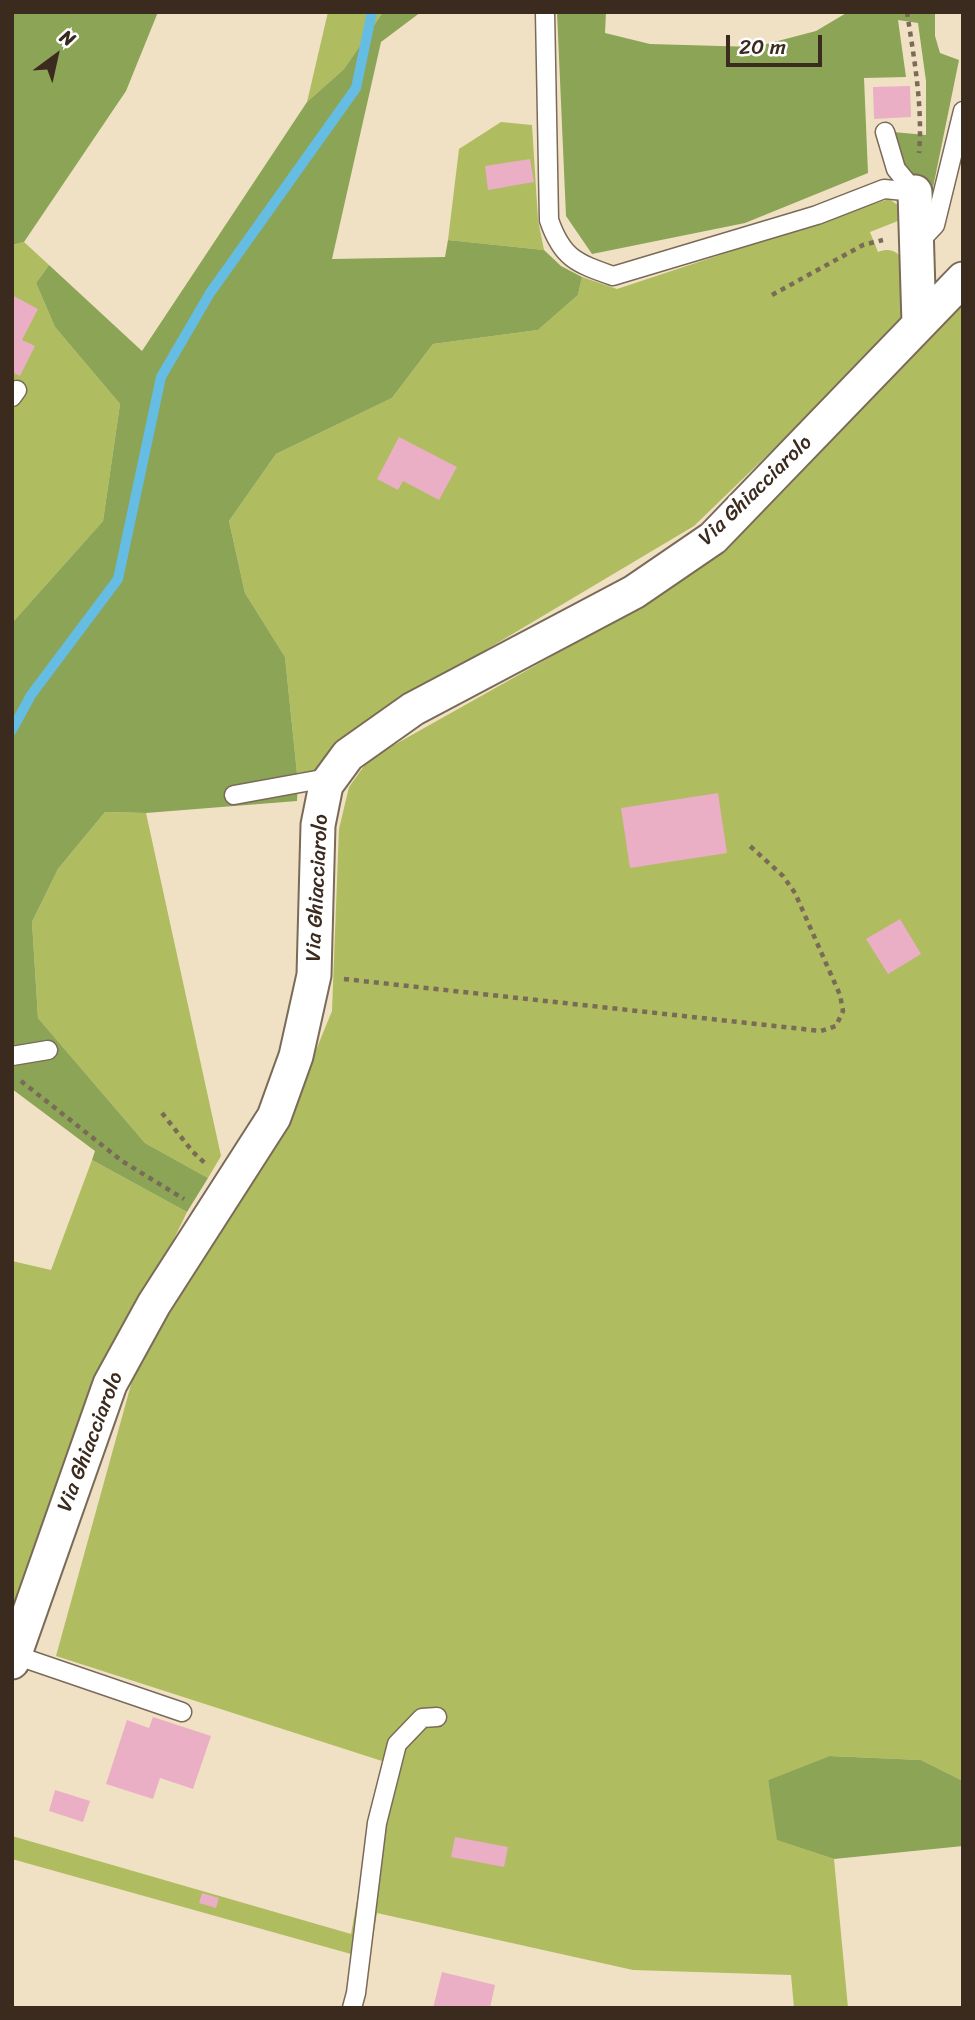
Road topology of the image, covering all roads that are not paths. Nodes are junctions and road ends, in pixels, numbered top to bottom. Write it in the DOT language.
graph roads {
  1 [pos="545,12"];
  2 [pos="963,111"];
  3 [pos="885,132"];
  4 [pos="915,192"];
  5 [pos="918,244"];
  6 [pos="963,279"];
  7 [pos="919,324"];
  8 [pos="332,777"];
  9 [pos="234,795"];
  10 [pos="48,1051"];
  11 [pos="12,1056"];
  12 [pos="13,1658"];
  13 [pos="182,1712"];
  14 [pos="437,1717"];
  15 [pos="352,2008"];
  1 -- 4 [label="lane"];
  2 -- 5 [label="lane"];
  3 -- 4 [label="lane"];
  4 -- 5 [label="street"];
  5 -- 7 [label="street"];
  6 -- 7 [label="street, Via Ghiacciarolo"];
  7 -- 8 [label="street, Via Ghiacciarolo"];
  8 -- 9 [label="lane"];
  8 -- 12 [label="street, Via Ghiacciarolo"];
  10 -- 11 [label="lane"];
  12 -- 13 [label="lane"];
  14 -- 15 [label="lane"];
}
